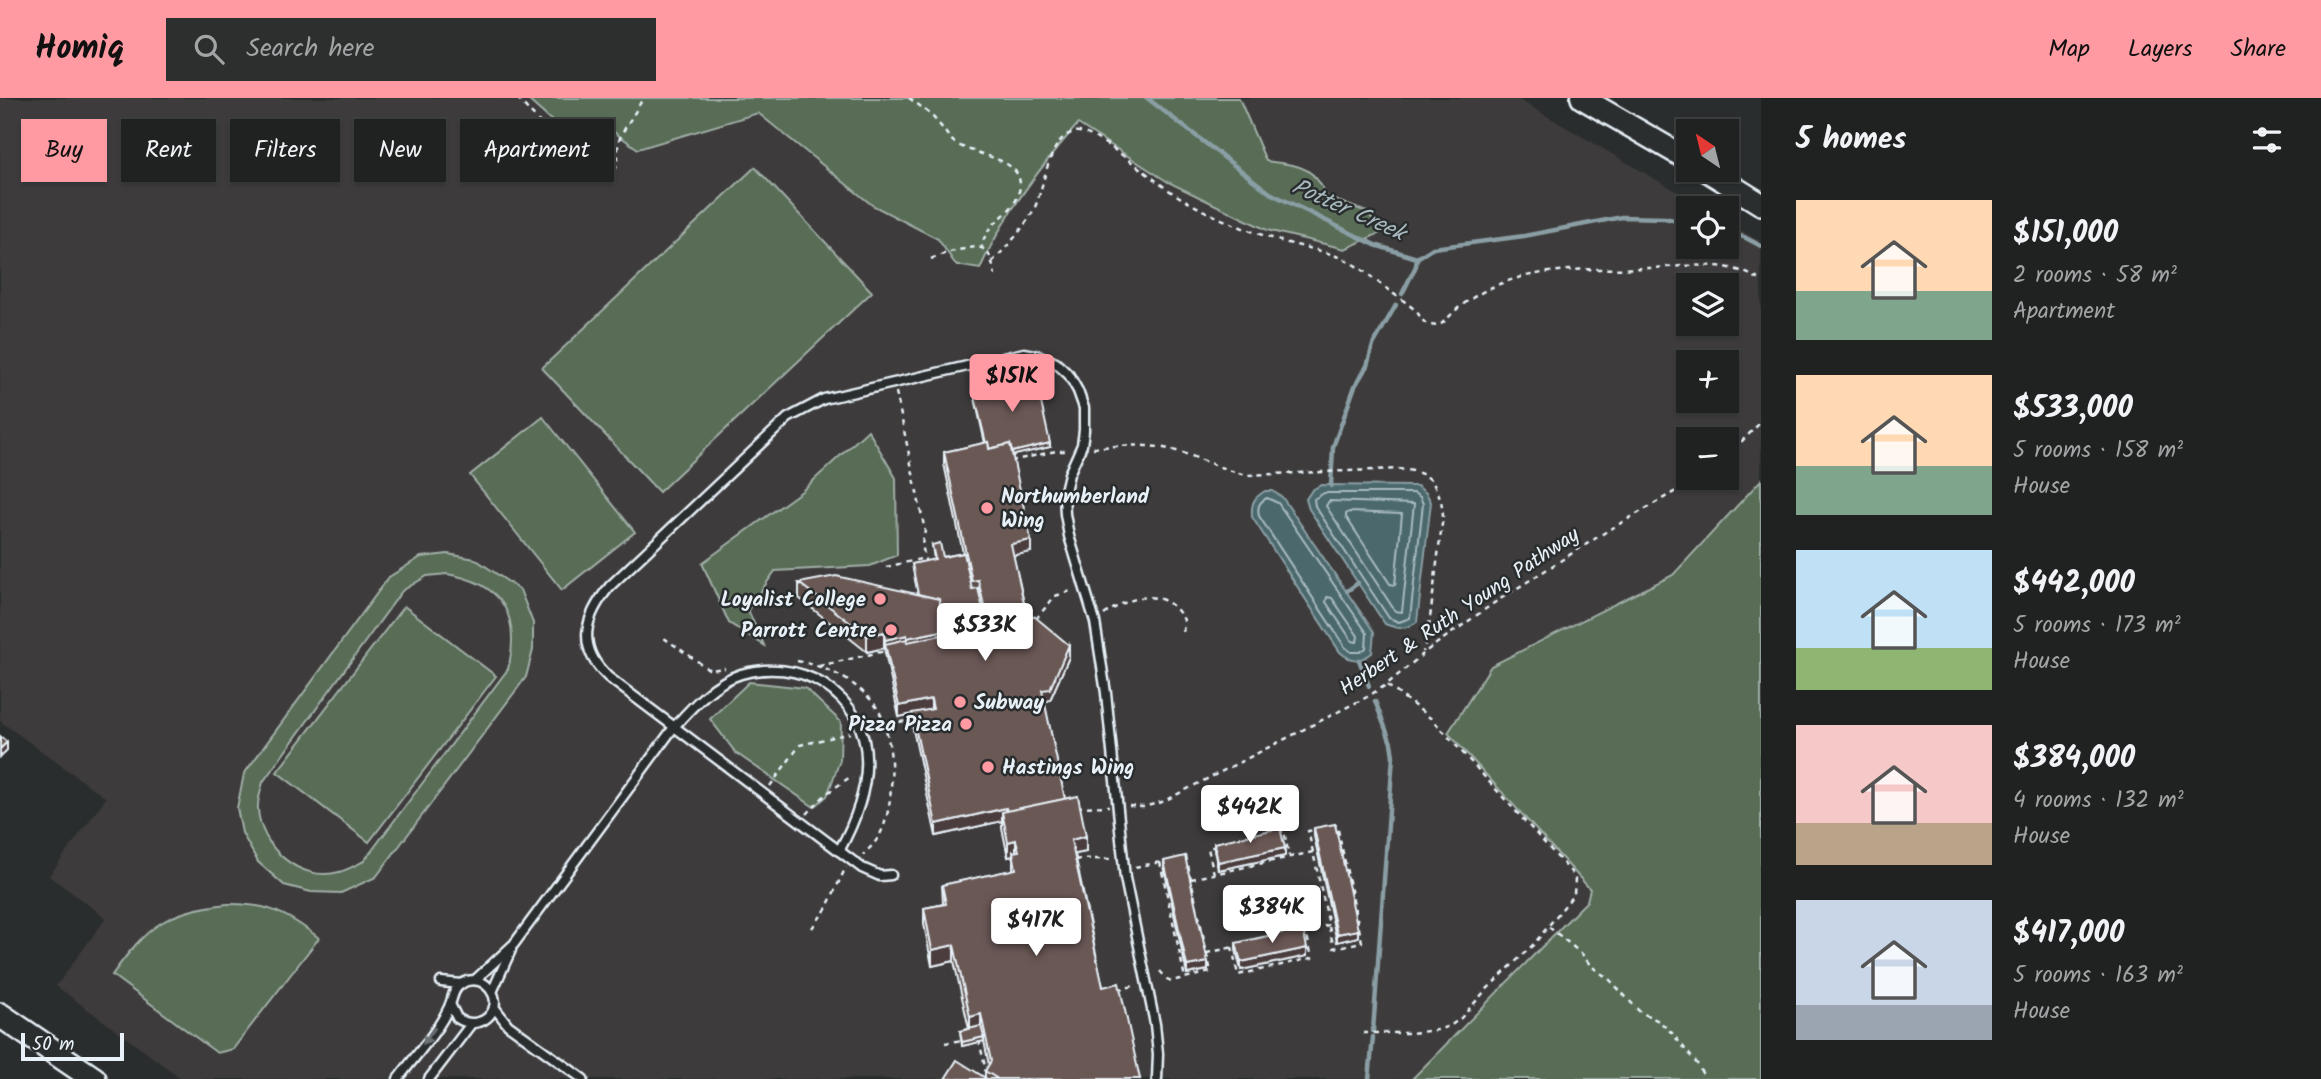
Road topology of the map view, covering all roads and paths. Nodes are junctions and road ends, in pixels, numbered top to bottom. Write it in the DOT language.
graph roads {
  1 [pos="518,98"];
  2 [pos="643,98"];
  3 [pos="909,98"];
  4 [pos="1584,98"];
  5 [pos="1676,152"];
  6 [pos="1725,182"];
  7 [pos="1761,204"];
  8 [pos="982,247"];
  9 [pos="932,259"];
  10 [pos="992,262"];
  11 [pos="995,275"];
  12 [pos="1761,281"];
  13 [pos="894,382"];
  14 [pos="1761,422"];
  15 [pos="1739,444"];
  16 [pos="1080,450"];
  17 [pos="1011,461"];
  18 [pos="1678,490"];
  19 [pos="925,558"];
  20 [pos="926,565"];
  21 [pos="886,566"];
  22 [pos="1084,587"];
  23 [pos="1095,622"];
  24 [pos="1032,623"];
  25 [pos="1183,635"];
  26 [pos="664,638"];
  27 [pos="884,652"];
  28 [pos="1421,655"];
  29 [pos="792,660"];
  30 [pos="818,666"];
  31 [pos="732,667"];
  32 [pos="795,671"];
  33 [pos="1386,685"];
  34 [pos="920,718"];
  35 [pos="885,725"];
  36 [pos="674,727"];
  37 [pos="862,730"];
  38 [pos="865,779"];
  39 [pos="764,794"];
  40 [pos="1118,806"];
  41 [pos="1074,808"];
  42 [pos="801,822"];
  43 [pos="1327,827"];
  44 [pos="1318,829"];
  45 [pos="1271,834"];
  46 [pos="1221,845"];
  47 [pos="839,851"];
  48 [pos="1313,852"];
  49 [pos="1124,855"];
  50 [pos="1290,857"];
  51 [pos="1072,860"];
  52 [pos="853,862"];
  53 [pos="1160,862"];
  54 [pos="1125,869"];
  55 [pos="1214,874"];
  56 [pos="891,875"];
  57 [pos="1191,879"];
  58 [pos="1329,925"];
  59 [pos="1549,927"];
  60 [pos="812,928"];
  61 [pos="1307,930"];
  62 [pos="1294,933"];
  63 [pos="514,944"];
  64 [pos="1244,944"];
  65 [pos="1232,947"];
  66 [pos="1207,953"];
  67 [pos="1160,971"];
  68 [pos="1185,978"];
  69 [pos="475,980"];
  70 [pos="1145,983"];
  71 [pos="461,984"];
  72 [pos="1112,991"];
  73 [pos="492,992"];
  74 [pos="451,1001"];
  75 [pos="494,1007"];
  76 [pos="0,1015"];
  77 [pos="485,1020"];
  78 [pos="471,1024"];
  79 [pos="508,1026"];
  80 [pos="1363,1033"];
  81 [pos="982,1035"];
  82 [pos="967,1039"];
  83 [pos="945,1043"];
  84 [pos="94,1079"];
  85 [pos="398,1079"];
  86 [pos="429,1079"];
  87 [pos="583,1079"];
  88 [pos="988,1079"];
  89 [pos="1157,1079"];
  90 [pos="1705,1079"];
  1 -- 2 [label="path"];
  3 -- 8 [label="path"];
  4 -- 5 [label="street"];
  6 -- 7 [label="street"];
  8 -- 9 [label="path"];
  8 -- 10 [label="path"];
  10 -- 11 [label="path"];
  10 -- 12 [label="path"];
  13 -- 16 [label="lane"];
  13 -- 19 [label="path"];
  13 -- 36 [label="lane"];
  14 -- 15 [label="path"];
  16 -- 17 [label="path"];
  16 -- 22 [label="lane"];
  16 -- 28 [label="path"];
  18 -- 28 [label="path, Herbert & Ruth Young Pathway"];
  19 -- 20 [label="path"];
  19 -- 21 [label="path"];
  22 -- 23 [label="lane"];
  22 -- 24 [label="path"];
  23 -- 25 [label="path"];
  23 -- 40 [label="lane"];
  26 -- 31 [label="path"];
  27 -- 30 [label="path"];
  28 -- 33 [label="path, Herbert & Ruth Young Pathway"];
  29 -- 30 [label="path"];
  30 -- 32 [label="path"];
  30 -- 35 [label="path"];
  32 -- 36 [label="lane"];
  32 -- 37 [label="lane"];
  33 -- 40 [label="path, Herbert & Ruth Young Pathway"];
  33 -- 59 [label="path"];
  34 -- 35 [label="path"];
  35 -- 37 [label="path"];
  35 -- 52 [label="path"];
  36 -- 39 [label="lane"];
  36 -- 63 [label="lane"];
  37 -- 38 [label="lane"];
  37 -- 39 [label="path"];
  38 -- 42 [label="path"];
  38 -- 47 [label="lane"];
  39 -- 42 [label="lane"];
  40 -- 41 [label="path, Herbert & Ruth Young Pathway"];
  40 -- 49 [label="lane"];
  42 -- 47 [label="lane"];
  43 -- 58 [label="path"];
  44 -- 48 [label="path"];
  45 -- 50 [label="path"];
  46 -- 55 [label="path"];
  47 -- 52 [label="lane"];
  48 -- 50 [label="path"];
  48 -- 58 [label="path"];
  49 -- 51 [label="path"];
  49 -- 54 [label="lane"];
  50 -- 55 [label="path"];
  52 -- 56 [label="lane"];
  52 -- 60 [label="path"];
  53 -- 54 [label="path"];
  53 -- 57 [label="path"];
  53 -- 68 [label="path"];
  54 -- 70 [label="lane"];
  55 -- 57 [label="path"];
  57 -- 66 [label="path"];
  58 -- 61 [label="path"];
  59 -- 80 [label="path"];
  59 -- 90 [label="path"];
  61 -- 62 [label="path"];
  61 -- 65 [label="path"];
  63 -- 69 [label="lane"];
  63 -- 73 [label="lane"];
  64 -- 65 [label="path"];
  65 -- 66 [label="path"];
  66 -- 68 [label="path"];
  67 -- 68 [label="path"];
  69 -- 71 [label="lane"];
  69 -- 73 [label="lane"];
  70 -- 72 [label="path"];
  70 -- 89 [label="lane"];
  71 -- 74 [label="lane"];
  71 -- 74 [label="lane"];
  73 -- 75 [label="lane"];
  74 -- 78 [label="lane"];
  74 -- 85 [label="lane, one-way"];
  75 -- 77 [label="lane"];
  75 -- 79 [label="lane"];
  76 -- 84 [label="main road"];
  77 -- 78 [label="lane"];
  77 -- 79 [label="lane"];
  78 -- 86 [label="lane"];
  79 -- 87 [label="lane"];
  81 -- 88 [label="path"];
  82 -- 83 [label="path"];
}
